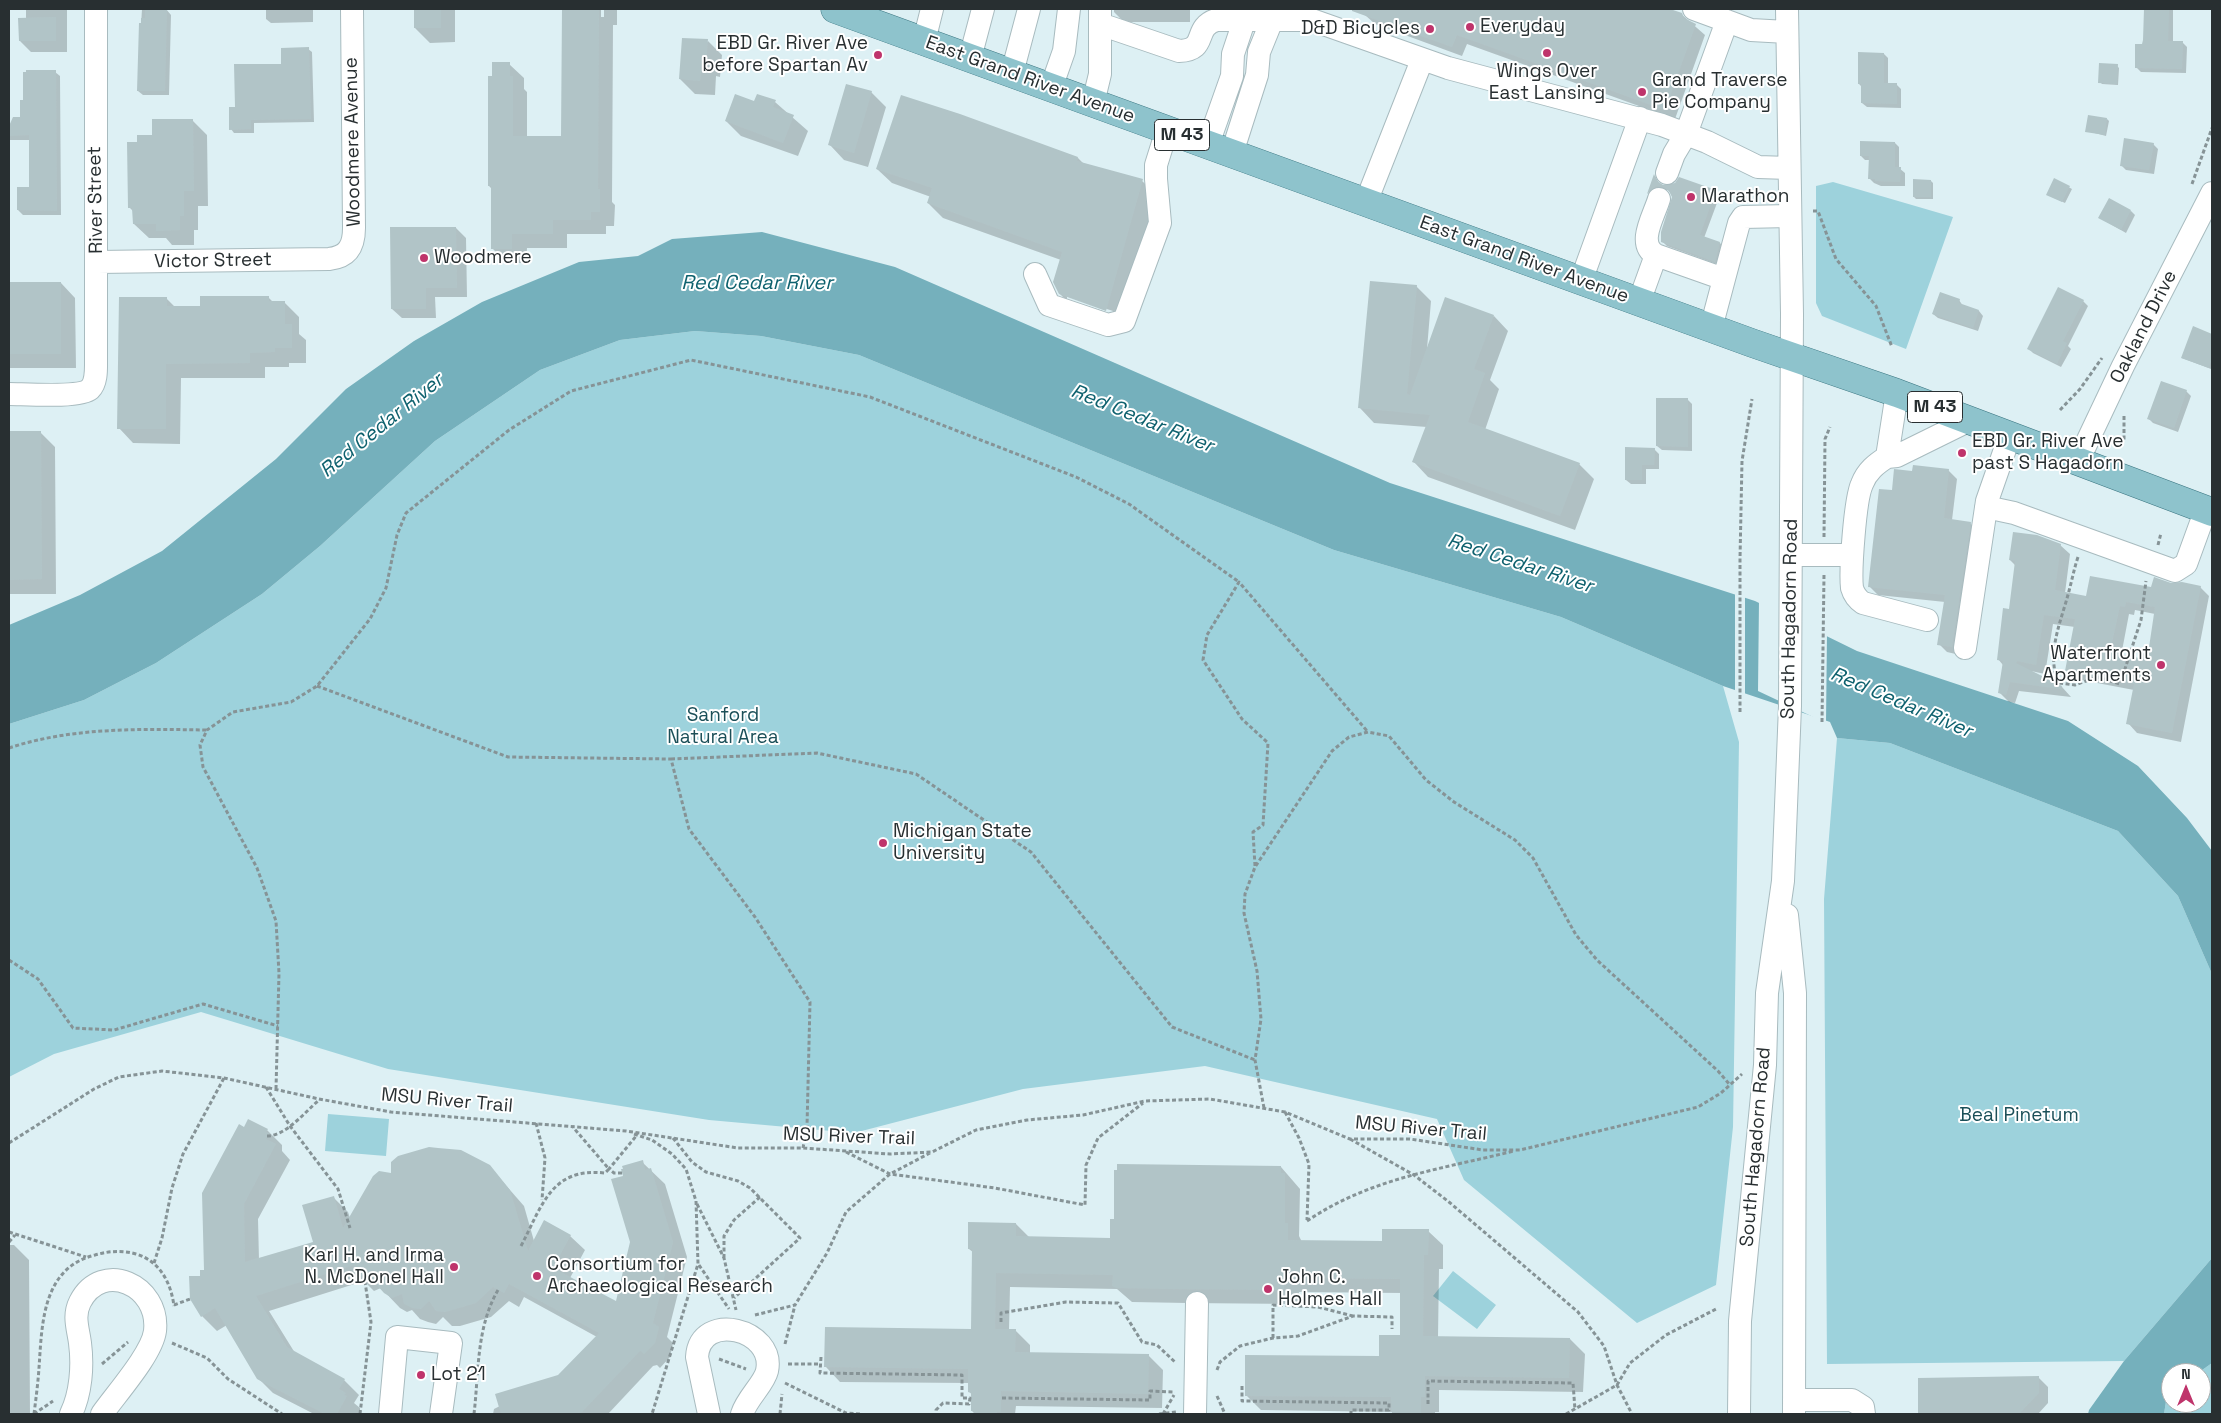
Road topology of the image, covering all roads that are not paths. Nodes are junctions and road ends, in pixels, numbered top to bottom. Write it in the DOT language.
graph roads {
  1 [pos="96,9"];
  2 [pos="352,9"];
  3 [pos="838,9"];
  4 [pos="932,9"];
  5 [pos="983,9"];
  6 [pos="1029,9"];
  7 [pos="1069,9"];
  8 [pos="1694,9"];
  9 [pos="1787,9"];
  10 [pos="1100,16"];
  11 [pos="1272,20"];
  12 [pos="1244,21"];
  13 [pos="1727,21"];
  14 [pos="1787,32"];
  15 [pos="924,41"];
  16 [pos="970,58"];
  17 [pos="1422,60"];
  18 [pos="1012,73"];
  19 [pos="1051,88"];
  20 [pos="1093,103"];
  21 [pos="1640,118"];
  22 [pos="1167,130"];
  23 [pos="1686,134"];
  24 [pos="1220,149"];
  25 [pos="1790,168"];
  26 [pos="1667,173"];
  27 [pos="2212,193"];
  28 [pos="1659,199"];
  29 [pos="1366,202"];
  30 [pos="1790,216"];
  31 [pos="1656,255"];
  32 [pos="329,259"];
  33 [pos="97,262"];
  34 [pos="1036,274"];
  35 [pos="1724,279"];
  36 [pos="1581,281"];
  37 [pos="1639,302"];
  38 [pos="1711,328"];
  39 [pos="1792,356"];
  40 [pos="1897,393"];
  41 [pos="9,394"];
  42 [pos="1970,420"];
  43 [pos="2010,435"];
  44 [pos="1887,457"];
  45 [pos="2078,461"];
  46 [pos="1986,507"];
  47 [pos="2209,511"];
  48 [pos="1791,555"];
  49 [pos="1852,555"];
  50 [pos="1927,620"];
  51 [pos="1965,648"];
  52 [pos="1783,881"];
  53 [pos="1197,1303"];
  54 [pos="1794,1407"];
  55 [pos="71,1414"];
  56 [pos="102,1414"];
  57 [pos="390,1414"];
  58 [pos="441,1414"];
  59 [pos="709,1414"];
  60 [pos="742,1414"];
  61 [pos="1195,1414"];
  62 [pos="1739,1414"];
  63 [pos="1864,1414"];
  1 -- 33 [label="street, River Street"];
  2 -- 32 [label="street, Woodmere Avenue"];
  3 -- 15 [label="main road, East Grand River Avenue / M 43"];
  4 -- 15 [label="street"];
  5 -- 16 [label="street"];
  6 -- 18 [label="street"];
  7 -- 19 [label="street"];
  8 -- 13 [label="street"];
  9 -- 14 [label="street, South Hagadorn Road"];
  10 -- 12 [label="street"];
  10 -- 20 [label="street"];
  11 -- 12 [label="street"];
  11 -- 17 [label="street"];
  11 -- 24 [label="street"];
  12 -- 24 [label="street"];
  13 -- 14 [label="street"];
  13 -- 23 [label="street"];
  14 -- 25 [label="street, South Hagadorn Road"];
  15 -- 16 [label="main road, East Grand River Avenue / M 43"];
  16 -- 18 [label="main road, East Grand River Avenue / M 43"];
  17 -- 21 [label="street"];
  17 -- 29 [label="street"];
  18 -- 19 [label="main road, East Grand River Avenue / M 43"];
  19 -- 20 [label="main road, East Grand River Avenue / M 43"];
  20 -- 22 [label="main road, East Grand River Avenue / M 43"];
  21 -- 23 [label="street"];
  21 -- 36 [label="street"];
  22 -- 24 [label="main road, East Grand River Avenue / M 43"];
  22 -- 34 [label="street"];
  23 -- 25 [label="street"];
  23 -- 26 [label="street"];
  24 -- 29 [label="main road, East Grand River Avenue / M 43"];
  25 -- 30 [label="street, South Hagadorn Road"];
  27 -- 45 [label="street, Oakland Drive"];
  28 -- 31 [label="street"];
  29 -- 36 [label="main road, East Grand River Avenue / M 43"];
  30 -- 35 [label="street"];
  30 -- 39 [label="street, South Hagadorn Road"];
  31 -- 35 [label="street"];
  31 -- 37 [label="street"];
  32 -- 33 [label="street, Victor Street"];
  33 -- 41 [label="street, River Street"];
  35 -- 38 [label="street"];
  36 -- 37 [label="main road, East Grand River Avenue / M 43"];
  37 -- 38 [label="main road, East Grand River Avenue / M 43"];
  38 -- 39 [label="main road, East Grand River Avenue / M 43"];
  39 -- 40 [label="main road, East Grand River Avenue / M 43"];
  39 -- 48 [label="street, South Hagadorn Road"];
  40 -- 42 [label="main road, East Grand River Avenue / M 43"];
  40 -- 44 [label="street"];
  42 -- 43 [label="main road, East Grand River Avenue / M 43"];
  42 -- 44 [label="street"];
  43 -- 45 [label="main road, East Grand River Avenue / M 43"];
  43 -- 46 [label="street"];
  44 -- 49 [label="street"];
  45 -- 47 [label="main road, East Grand River Avenue / M 43"];
  46 -- 47 [label="street"];
  46 -- 51 [label="street"];
  48 -- 49 [label="street"];
  48 -- 52 [label="street, South Hagadorn Road"];
  49 -- 50 [label="street"];
  52 -- 54 [label="street, South Hagadorn Road"];
  52 -- 62 [label="street, South Hagadorn Road"];
  53 -- 61 [label="street"];
  54 -- 63 [label="street"];
  55 -- 56 [label="street"];
  57 -- 58 [label="street"];
  59 -- 60 [label="street"];
}
